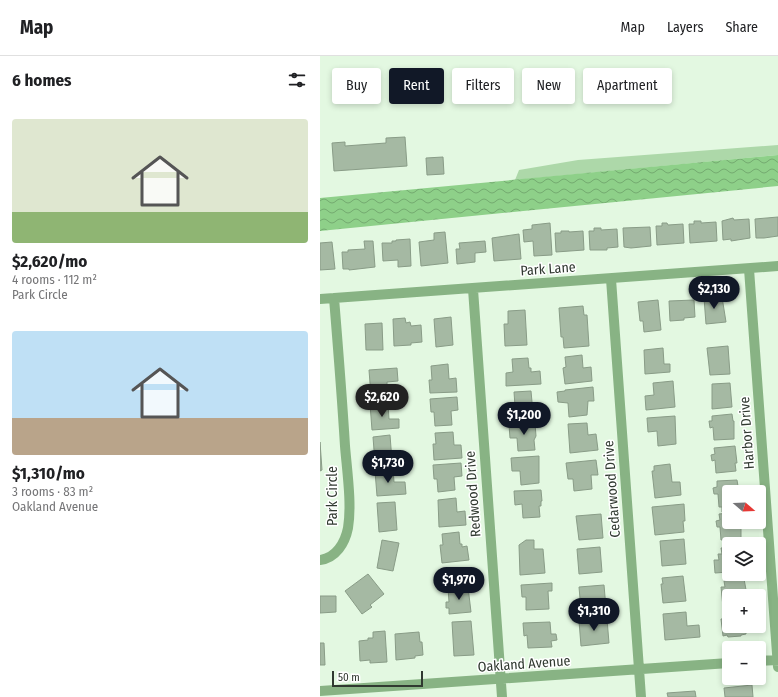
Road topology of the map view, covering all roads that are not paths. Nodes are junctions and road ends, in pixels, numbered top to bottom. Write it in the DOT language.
graph roads {
  1 [pos="778,266"];
  2 [pos="749,269"];
  3 [pos="611,279"];
  4 [pos="473,289"];
  5 [pos="334,298"];
  6 [pos="320,299"];
  7 [pos="320,560"];
  8 [pos="766,661"];
  9 [pos="778,662"];
  10 [pos="722,664"];
  11 [pos="639,670"];
  12 [pos="501,680"];
  13 [pos="320,691"];
  14 [pos="502,697"];
  15 [pos="641,697"];
  1 -- 2 [label="street, Park Lane"];
  2 -- 3 [label="street, Park Lane"];
  2 -- 9 [label="street, Harbor Drive"];
  3 -- 4 [label="street, Park Lane"];
  3 -- 11 [label="street, Cedarwood Drive"];
  4 -- 5 [label="street, Park Lane"];
  4 -- 12 [label="street, Redwood Drive"];
  5 -- 6 [label="street, Park Lane"];
  5 -- 7 [label="street, Park Circle"];
  8 -- 9 [label="street"];
  10 -- 11 [label="street, Oakland Avenue"];
  11 -- 12 [label="street, Oakland Avenue"];
  11 -- 15 [label="street, Cedarwood Drive"];
  12 -- 13 [label="street, Oakland Avenue"];
  12 -- 14 [label="street, Redwood Drive"];
}
